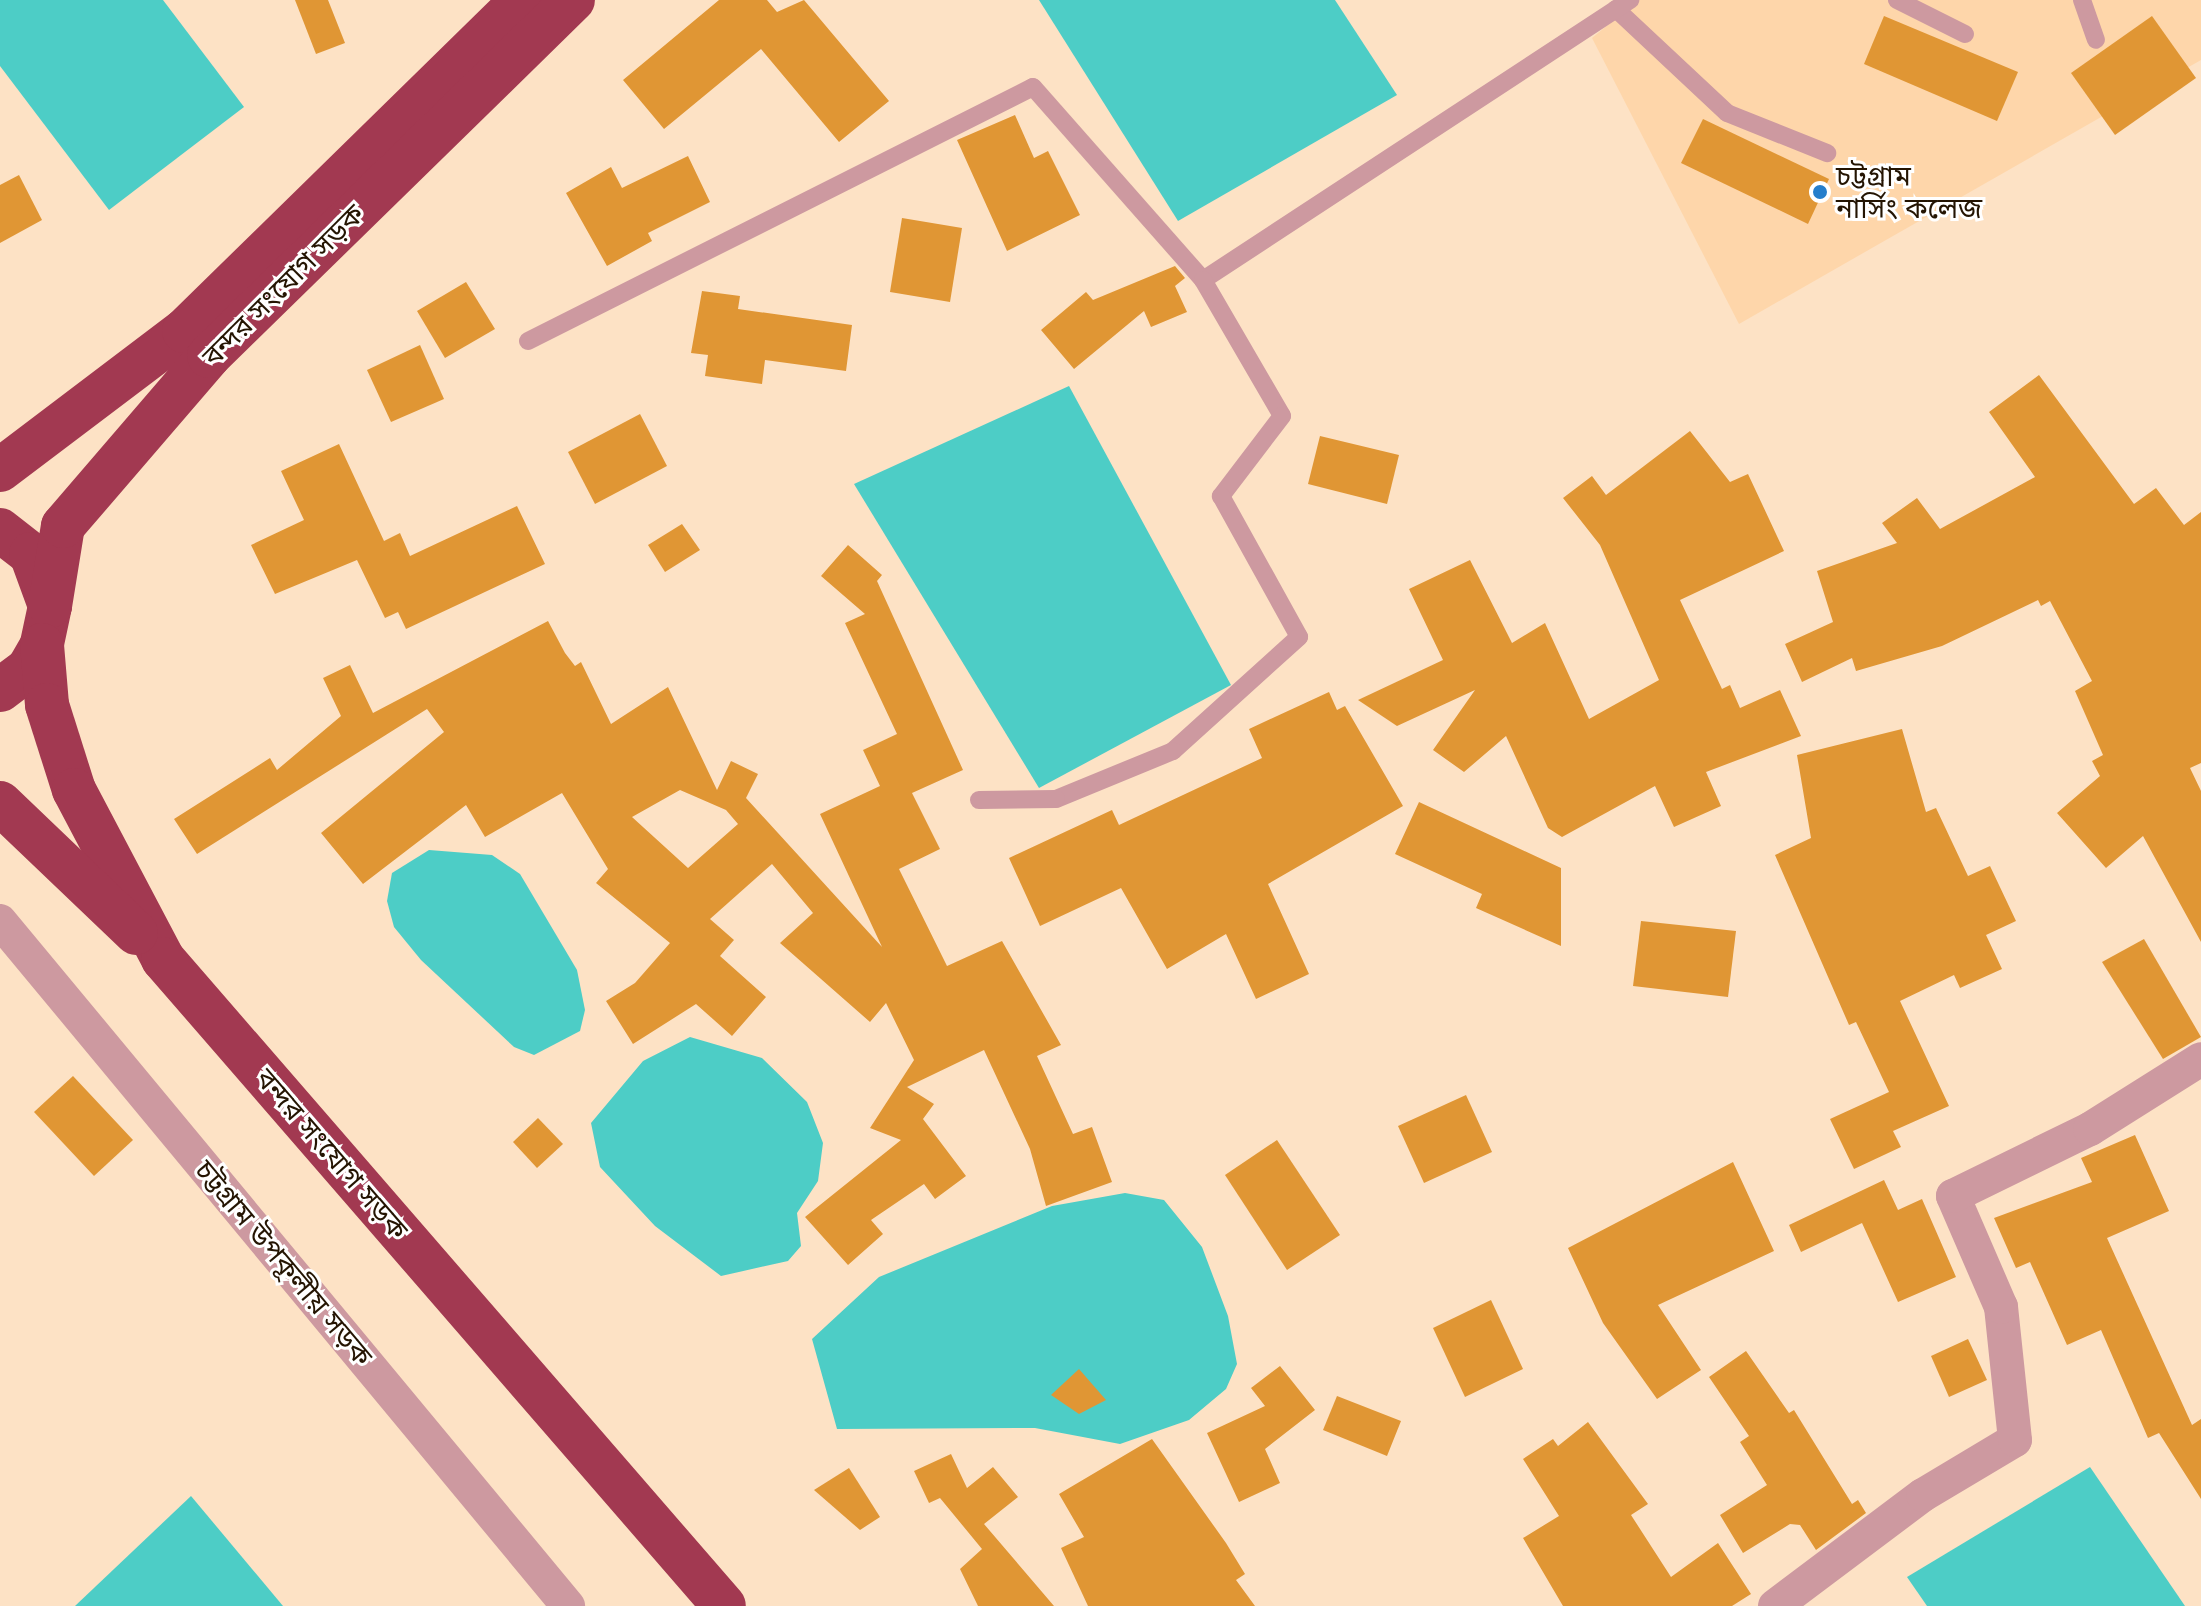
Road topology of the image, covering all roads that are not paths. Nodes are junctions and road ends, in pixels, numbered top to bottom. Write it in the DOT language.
graph roads {
  1 [pos="522,0"];
  2 [pos="573,0"];
  3 [pos="1897,0"];
  4 [pos="2082,0"];
  5 [pos="1623,4"];
  6 [pos="1965,34"];
  7 [pos="2096,40"];
  8 [pos="1827,153"];
  9 [pos="1203,280"];
  10 [pos="528,341"];
  11 [pos="0,470"];
  12 [pos="0,530"];
  13 [pos="46,626"];
  14 [pos="0,690"];
  15 [pos="979,800"];
  16 [pos="0,803"];
  17 [pos="0,921"];
  18 [pos="163,959"];
  19 [pos="2201,1059"];
  20 [pos="568,1606"];
  21 [pos="724,1606"];
  22 [pos="1775,1606"];
  1 -- 11 [label="highway, বন্দর সংযোগ সড়ক"];
  2 -- 13 [label="highway, বন্দর সংযোগ সড়ক"];
  3 -- 6 [label="lane"];
  4 -- 7 [label="lane"];
  5 -- 8 [label="lane"];
  5 -- 9 [label="lane"];
  9 -- 10 [label="lane"];
  9 -- 15 [label="lane"];
  12 -- 13 [label="highway"];
  13 -- 14 [label="highway"];
  13 -- 18 [label="highway, বন্দর সংযোগ সড়ক"];
  16 -- 18 [label="highway"];
  17 -- 20 [label="street, চট্টগ্রাম উপকূলীয় সড়ক"];
  18 -- 21 [label="highway, বন্দর সংযোগ সড়ক"];
  19 -- 22 [label="street"];
}
